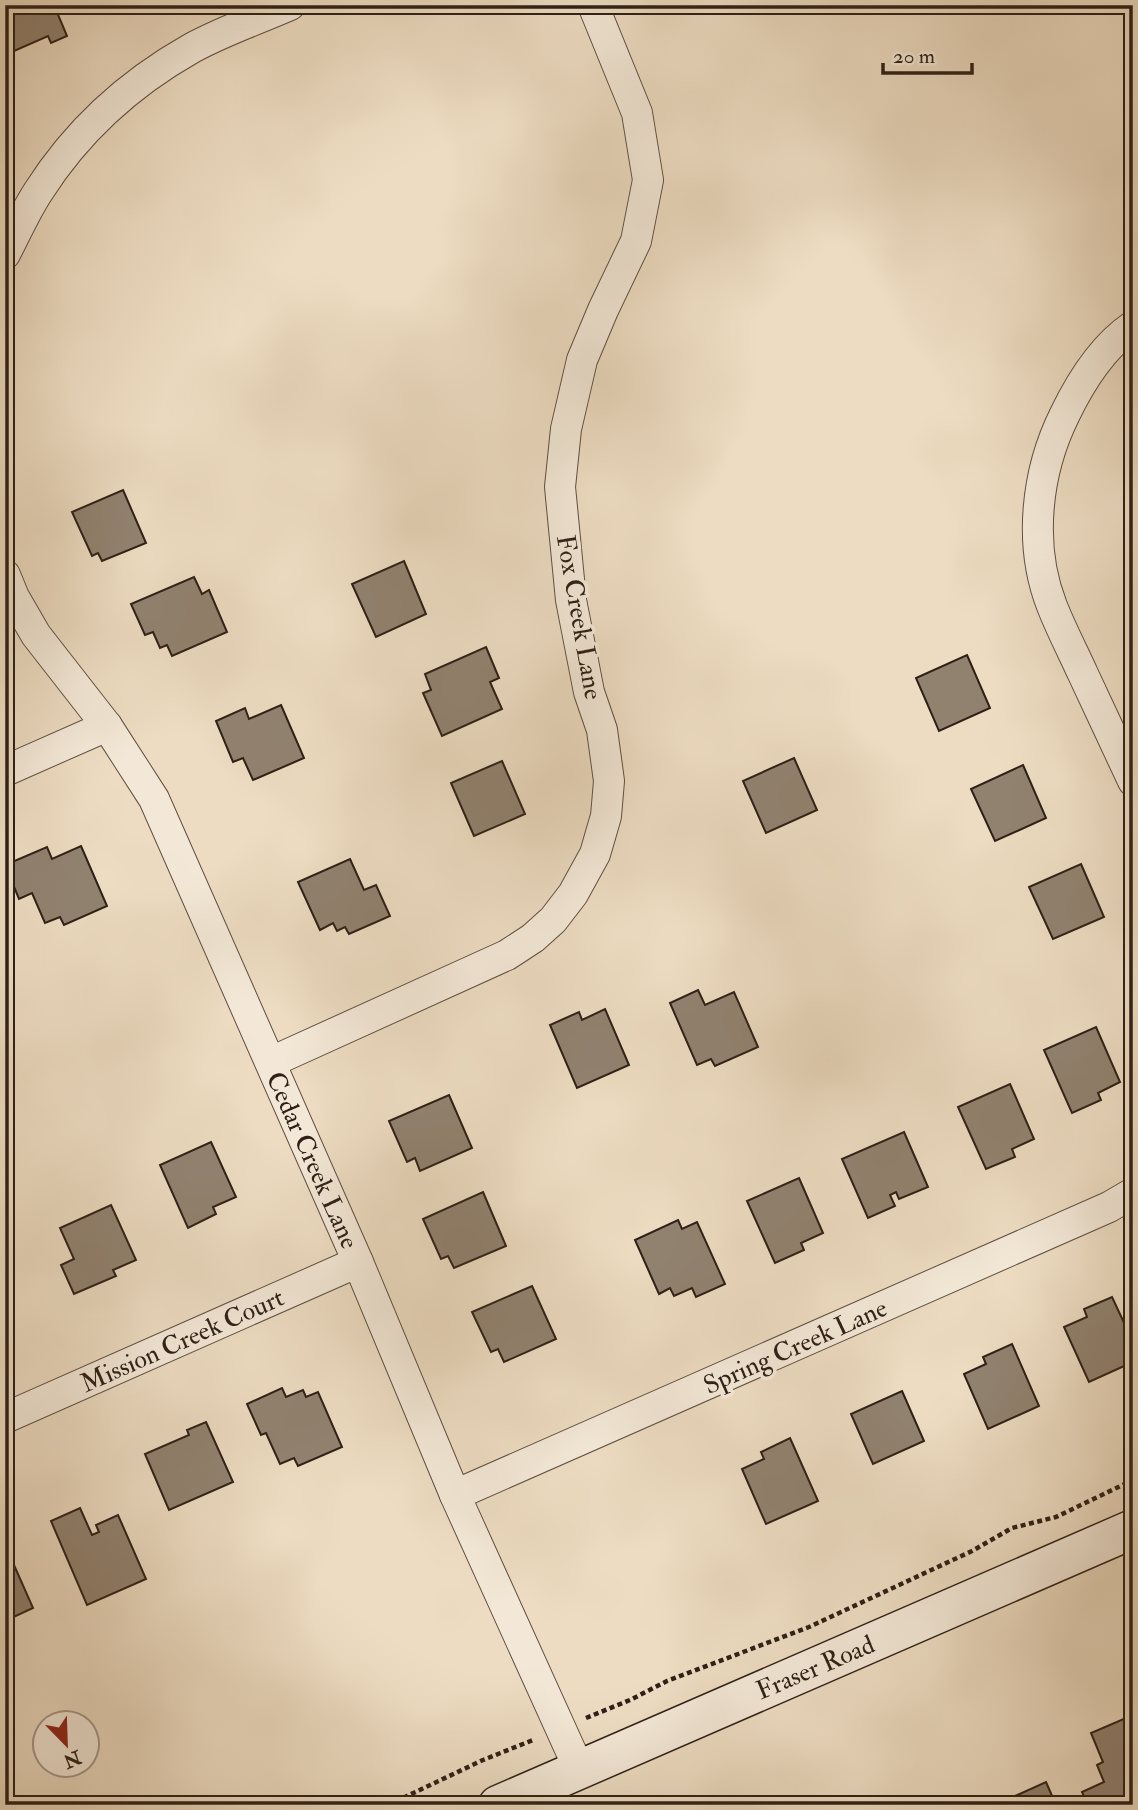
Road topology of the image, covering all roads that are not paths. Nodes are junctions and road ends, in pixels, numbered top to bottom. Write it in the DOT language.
graph roads {
  1 [pos="290,5"];
  2 [pos="593,5"];
  3 [pos="5,254"];
  4 [pos="1133,326"];
  5 [pos="5,575"];
  6 [pos="107,726"];
  7 [pos="5,771"];
  8 [pos="1133,781"];
  9 [pos="271,1062"];
  10 [pos="1133,1193"];
  11 [pos="358,1262"];
  12 [pos="5,1418"];
  13 [pos="455,1495"];
  14 [pos="1133,1529"];
  15 [pos="579,1769"];
  16 [pos="498,1805"];
  1 -- 3 [label="street"];
  2 -- 9 [label="street, Fox Creek Lane"];
  4 -- 8 [label="street"];
  5 -- 6 [label="street, Cedar Creek Lane"];
  6 -- 7 [label="street"];
  6 -- 9 [label="street, Cedar Creek Lane"];
  9 -- 11 [label="street, Cedar Creek Lane"];
  10 -- 13 [label="street, Spring Creek Lane"];
  11 -- 12 [label="street, Mission Creek Court"];
  11 -- 13 [label="street, Cedar Creek Lane"];
  13 -- 15 [label="street, Cedar Creek Lane"];
  14 -- 15 [label="street, Fraser Road"];
  15 -- 16 [label="street, Fraser Road"];
}
